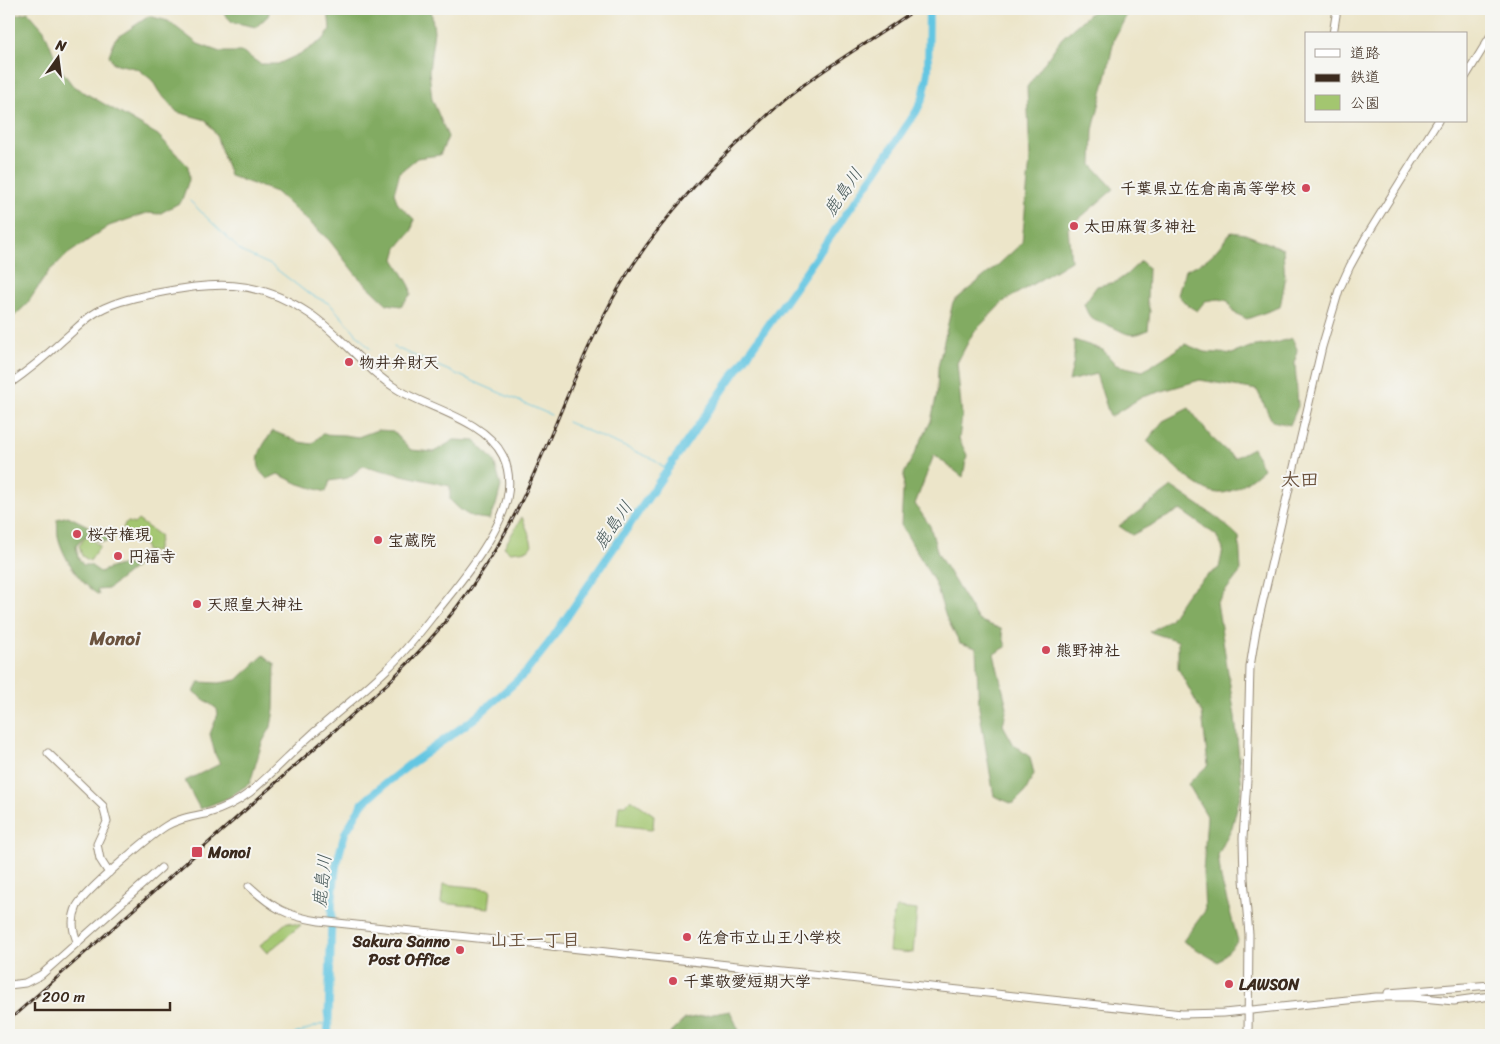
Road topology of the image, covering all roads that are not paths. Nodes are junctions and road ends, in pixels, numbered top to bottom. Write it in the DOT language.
graph roads {
  1 [pos="1337,9"];
  2 [pos="1333,32"];
  3 [pos="1491,35"];
  4 [pos="1468,73"];
  5 [pos="1437,122"];
  6 [pos="9,384"];
  7 [pos="48,753"];
  8 [pos="161,868"];
  9 [pos="109,873"];
  10 [pos="249,886"];
  11 [pos="78,943"];
  12 [pos="9,985"];
  13 [pos="1491,985"];
  14 [pos="1483,986"];
  15 [pos="1491,992"];
  16 [pos="1491,996"];
  17 [pos="1476,999"];
  18 [pos="1331,1001"];
  19 [pos="1248,1010"];
  20 [pos="1248,1035"];
  1 -- 2 [label="street"];
  3 -- 4 [label="street"];
  5 -- 19 [label="street"];
  6 -- 9 [label="street"];
  7 -- 9 [label="street"];
  8 -- 11 [label="street"];
  9 -- 11 [label="street"];
  10 -- 19 [label="street"];
  11 -- 12 [label="street"];
  13 -- 14 [label="street"];
  14 -- 15 [label="street"];
  14 -- 17 [label="street"];
  14 -- 18 [label="street"];
  16 -- 17 [label="street"];
  17 -- 18 [label="street"];
  18 -- 19 [label="street"];
  19 -- 20 [label="street"];
}
